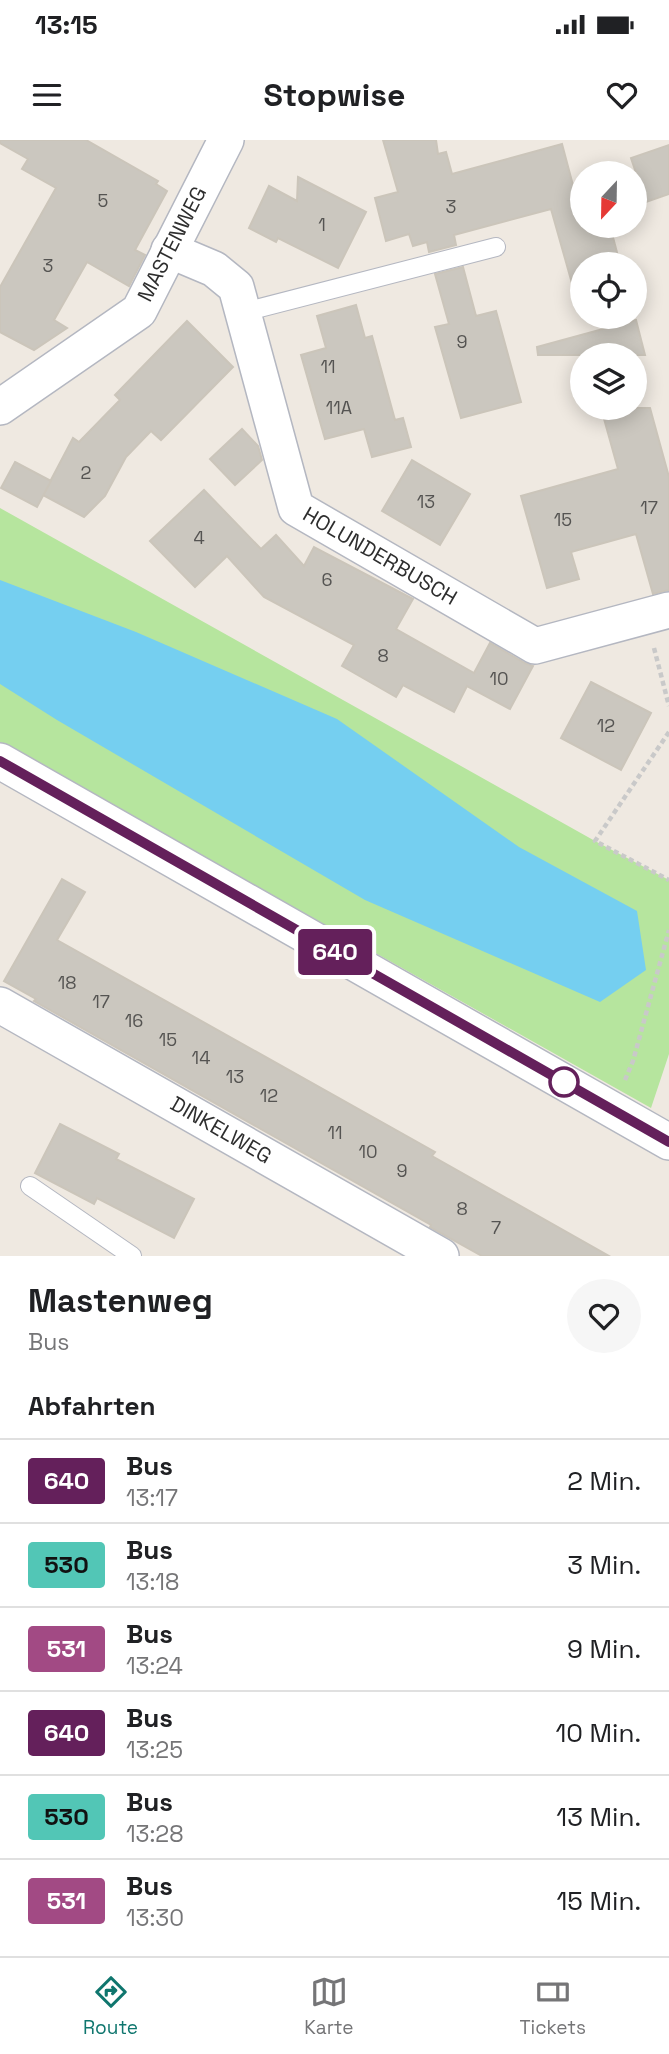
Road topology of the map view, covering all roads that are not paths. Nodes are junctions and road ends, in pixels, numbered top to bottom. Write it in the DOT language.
graph roads {
  1 [pos="226,140"];
  2 [pos="496,247"];
  3 [pos="169,250"];
  4 [pos="244,312"];
  5 [pos="0,407"];
  6 [pos="657,613"];
  7 [pos="0,761"];
  8 [pos="0,1005"];
  9 [pos="669,1142"];
  10 [pos="30,1186"];
  11 [pos="132,1256"];
  12 [pos="442,1256"];
  1 -- 3 [label="street, MASTENWEG"];
  2 -- 4 [label="lane"];
  3 -- 4 [label="street, HOLUNDERBUSCH"];
  3 -- 5 [label="street, MASTENWEG"];
  4 -- 6 [label="street, HOLUNDERBUSCH"];
  7 -- 9 [label="street"];
  8 -- 12 [label="street, DINKELWEG"];
  10 -- 11 [label="lane"];
}
